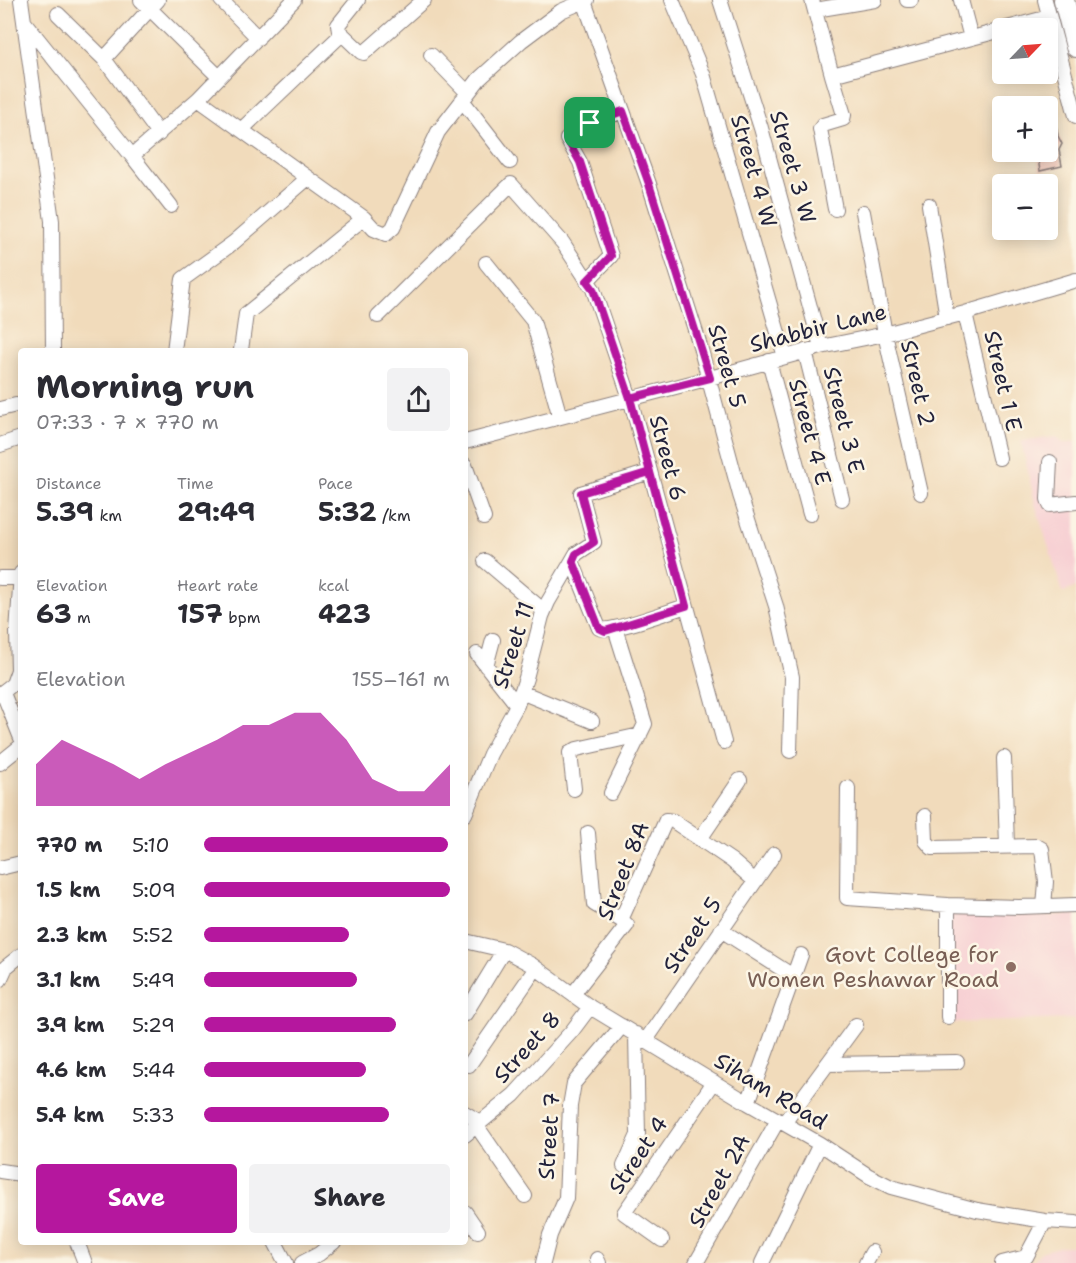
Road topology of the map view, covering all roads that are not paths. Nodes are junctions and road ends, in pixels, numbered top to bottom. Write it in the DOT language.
graph roads {
  1 [pos="21,0"];
  2 [pos="221,0"];
  3 [pos="294,0"];
  4 [pos="358,0"];
  5 [pos="424,0"];
  6 [pos="672,0"];
  7 [pos="720,0"];
  8 [pos="875,0"];
  9 [pos="960,0"];
  10 [pos="1045,0"];
  11 [pos="1064,0"];
  12 [pos="586,1"];
  13 [pos="150,3"];
  14 [pos="814,5"];
  15 [pos="58,14"];
  16 [pos="1050,18"];
  17 [pos="24,23"];
  18 [pos="992,33"];
  19 [pos="342,34"];
  20 [pos="258,38"];
  21 [pos="971,38"];
  22 [pos="1076,47"];
  23 [pos="1058,48"];
  24 [pos="431,55"];
  25 [pos="104,59"];
  26 [pos="832,75"];
  27 [pos="219,77"];
  28 [pos="465,97"];
  29 [pos="198,99"];
  30 [pos="623,111"];
  31 [pos="1076,116"];
  32 [pos="241,130"];
  33 [pos="159,134"];
  34 [pos="132,156"];
  35 [pos="510,162"];
  36 [pos="309,178"];
  37 [pos="929,205"];
  38 [pos="171,206"];
  39 [pos="836,209"];
  40 [pos="862,212"];
  41 [pos="364,218"];
  42 [pos="486,263"];
  43 [pos="1076,280"];
  44 [pos="587,281"];
  45 [pos="965,313"];
  46 [pos="378,316"];
  47 [pos="947,318"];
  48 [pos="885,334"];
  49 [pos="821,347"];
  50 [pos="53,348"];
  51 [pos="174,348"];
  52 [pos="241,348"];
  53 [pos="806,351"];
  54 [pos="785,357"];
  55 [pos="769,361"];
  56 [pos="710,378"];
  57 [pos="630,398"];
  58 [pos="16,405"];
  59 [pos="0,409"];
  60 [pos="560,417"];
  61 [pos="18,438"];
  62 [pos="1,440"];
  63 [pos="468,441"];
  64 [pos="999,458"];
  65 [pos="1050,462"];
  66 [pos="650,472"];
  67 [pos="921,493"];
  68 [pos="470,496"];
  69 [pos="842,499"];
  70 [pos="1076,502"];
  71 [pos="810,514"];
  72 [pos="484,518"];
  73 [pos="485,561"];
  74 [pos="574,563"];
  75 [pos="0,578"];
  76 [pos="18,578"];
  77 [pos="18,605"];
  78 [pos="686,606"];
  79 [pos="544,611"];
  80 [pos="615,628"];
  81 [pos="493,640"];
  82 [pos="477,654"];
  83 [pos="486,666"];
  84 [pos="18,670"];
  85 [pos="18,670"];
  86 [pos="2,694"];
  87 [pos="519,698"];
  88 [pos="592,721"];
  89 [pos="18,731"];
  90 [pos="640,735"];
  91 [pos="724,742"];
  92 [pos="18,748"];
  93 [pos="790,751"];
  94 [pos="1004,758"];
  95 [pos="0,763"];
  96 [pos="740,780"];
  97 [pos="848,788"];
  98 [pos="574,789"];
  99 [pos="611,793"];
  100 [pos="468,807"];
  101 [pos="925,816"];
  102 [pos="588,833"];
  103 [pos="700,839"];
  104 [pos="1007,846"];
  105 [pos="774,854"];
  106 [pos="18,864"];
  107 [pos="0,868"];
  108 [pos="755,881"];
  109 [pos="948,905"];
  110 [pos="1076,905"];
  111 [pos="1044,906"];
  112 [pos="621,920"];
  113 [pos="721,930"];
  114 [pos="468,942"];
  115 [pos="504,950"];
  116 [pos="801,955"];
  117 [pos="18,957"];
  118 [pos="536,968"];
  119 [pos="793,976"];
  120 [pos="0,980"];
  121 [pos="573,994"];
  122 [pos="590,1007"];
  123 [pos="468,1009"];
  124 [pos="948,1017"];
  125 [pos="856,1025"];
  126 [pos="622,1026"];
  127 [pos="641,1037"];
  128 [pos="957,1062"];
  129 [pos="827,1064"];
  130 [pos="468,1065"];
  131 [pos="714,1082"];
  132 [pos="748,1103"];
  133 [pos="468,1116"];
  134 [pos="781,1121"];
  135 [pos="478,1124"];
  136 [pos="468,1132"];
  137 [pos="820,1144"];
  138 [pos="624,1166"];
  139 [pos="0,1171"];
  140 [pos="18,1174"];
  141 [pos="525,1196"];
  142 [pos="468,1216"];
  143 [pos="1045,1221"];
  144 [pos="1076,1222"];
  145 [pos="478,1231"];
  146 [pos="662,1240"];
  147 [pos="78,1245"];
  148 [pos="277,1245"];
  149 [pos="332,1245"];
  150 [pos="321,1258"];
  151 [pos="1023,1260"];
  152 [pos="85,1263"];
  153 [pos="286,1263"];
  154 [pos="302,1263"];
  155 [pos="543,1263"];
  156 [pos="696,1263"];
  157 [pos="762,1263"];
  158 [pos="1002,1263"];
  1 -- 17 [label="street"];
  2 -- 20 [label="street"];
  3 -- 20 [label="street"];
  4 -- 19 [label="street"];
  5 -- 19 [label="street"];
  6 -- 54 [label="street, Street 4 W"];
  7 -- 49 [label="street, Street 3 W"];
  8 -- 14 [label="street"];
  9 -- 21 [label="street"];
  10 -- 16 [label="street"];
  11 -- 22 [label="highway"];
  12 -- 28 [label="street"];
  12 -- 30 [label="street, Street 5"];
  13 -- 25 [label="street"];
  13 -- 27 [label="street"];
  14 -- 26 [label="street"];
  15 -- 25 [label="street"];
  17 -- 34 [label="street"];
  17 -- 50 [label="street"];
  18 -- 21 [label="street"];
  19 -- 32 [label="street"];
  20 -- 27 [label="street"];
  21 -- 26 [label="street"];
  23 -- 31 [label="street"];
  24 -- 28 [label="street"];
  25 -- 33 [label="street"];
  26 -- 39 [label="street"];
  27 -- 29 [label="street"];
  28 -- 35 [label="street"];
  28 -- 41 [label="street"];
  29 -- 32 [label="street"];
  29 -- 33 [label="street"];
  30 -- 44 [label="street"];
  30 -- 56 [label="street, Street 5"];
  32 -- 36 [label="street"];
  33 -- 34 [label="street"];
  34 -- 38 [label="street"];
  36 -- 41 [label="street"];
  36 -- 51 [label="street"];
  37 -- 47 [label="street"];
  40 -- 48 [label="street, Street 2"];
  41 -- 52 [label="street"];
  42 -- 60 [label="street"];
  43 -- 45 [label="street, Shabbir Lane"];
  44 -- 46 [label="street, Street 6"];
  44 -- 57 [label="street, Street 6"];
  45 -- 47 [label="street, Shabbir Lane"];
  45 -- 64 [label="street, Street 1 E"];
  47 -- 48 [label="street, Shabbir Lane"];
  48 -- 49 [label="street, Shabbir Lane"];
  48 -- 67 [label="street, Street 2"];
  49 -- 53 [label="street, Shabbir Lane"];
  53 -- 54 [label="street, Shabbir Lane"];
  53 -- 69 [label="street, Street 3 E"];
  54 -- 55 [label="street, Shabbir Lane"];
  55 -- 56 [label="street, Shabbir Lane"];
  55 -- 71 [label="street, Street 4 E"];
  56 -- 57 [label="street, Shabbir Lane"];
  56 -- 93 [label="street, Street 5"];
  57 -- 60 [label="street, Shabbir Lane"];
  57 -- 66 [label="street, Street 6"];
  58 -- 59 [label="street"];
  60 -- 63 [label="street, Shabbir Lane"];
  61 -- 62 [label="street"];
  65 -- 70 [label="street"];
  66 -- 74 [label="street, Street 11"];
  66 -- 78 [label="street, Street 6"];
  68 -- 72 [label="street"];
  73 -- 79 [label="street"];
  74 -- 79 [label="street, Street 11"];
  74 -- 80 [label="street"];
  75 -- 76 [label="street"];
  77 -- 85 [label="street"];
  78 -- 80 [label="street"];
  78 -- 91 [label="street, Street 6"];
  79 -- 87 [label="street, Street 11"];
  80 -- 90 [label="street"];
  81 -- 83 [label="street"];
  82 -- 83 [label="street"];
  83 -- 87 [label="street"];
  84 -- 86 [label="street"];
  86 -- 89 [label="street"];
  87 -- 88 [label="street"];
  87 -- 100 [label="street, Street 11"];
  90 -- 98 [label="street"];
  90 -- 99 [label="street"];
  92 -- 95 [label="street"];
  94 -- 104 [label="street"];
  96 -- 103 [label="street"];
  97 -- 109 [label="street"];
  101 -- 104 [label="street"];
  102 -- 112 [label="street"];
  103 -- 108 [label="street, Street 8A"];
  103 -- 112 [label="street, Street 8A"];
  104 -- 111 [label="street"];
  105 -- 108 [label="street, Street 5"];
  106 -- 107 [label="street"];
  108 -- 113 [label="street, Street 5"];
  109 -- 111 [label="street"];
  109 -- 124 [label="street"];
  110 -- 111 [label="street"];
  112 -- 121 [label="street, Street 8A"];
  113 -- 119 [label="street"];
  113 -- 127 [label="street, Street 5"];
  114 -- 115 [label="street, Siham Road"];
  115 -- 118 [label="street, Siham Road"];
  115 -- 123 [label="street"];
  116 -- 119 [label="street"];
  117 -- 120 [label="street"];
  118 -- 121 [label="street, Siham Road"];
  118 -- 130 [label="street"];
  119 -- 132 [label="street"];
  121 -- 122 [label="street, Siham Road"];
  122 -- 126 [label="street, Siham Road"];
  122 -- 135 [label="street, Street 8"];
  125 -- 129 [label="street"];
  126 -- 127 [label="street, Siham Road"];
  126 -- 155 [label="street, Street 7"];
  127 -- 131 [label="street, Siham Road"];
  127 -- 138 [label="street"];
  128 -- 129 [label="street"];
  129 -- 134 [label="street"];
  131 -- 132 [label="street, Siham Road"];
  131 -- 146 [label="street, Street 4"];
  132 -- 134 [label="street, Siham Road"];
  133 -- 135 [label="street"];
  134 -- 137 [label="street, Siham Road"];
  134 -- 156 [label="street, Street 2A"];
  135 -- 136 [label="street, Street 8"];
  135 -- 141 [label="street"];
  137 -- 143 [label="street, Siham Road"];
  137 -- 157 [label="street"];
  139 -- 140 [label="street"];
  142 -- 145 [label="street"];
  143 -- 144 [label="street, Siham Road"];
  143 -- 151 [label="street"];
  147 -- 152 [label="street"];
  148 -- 153 [label="street"];
  149 -- 150 [label="street"];
  150 -- 154 [label="street"];
  151 -- 158 [label="street"];
}
